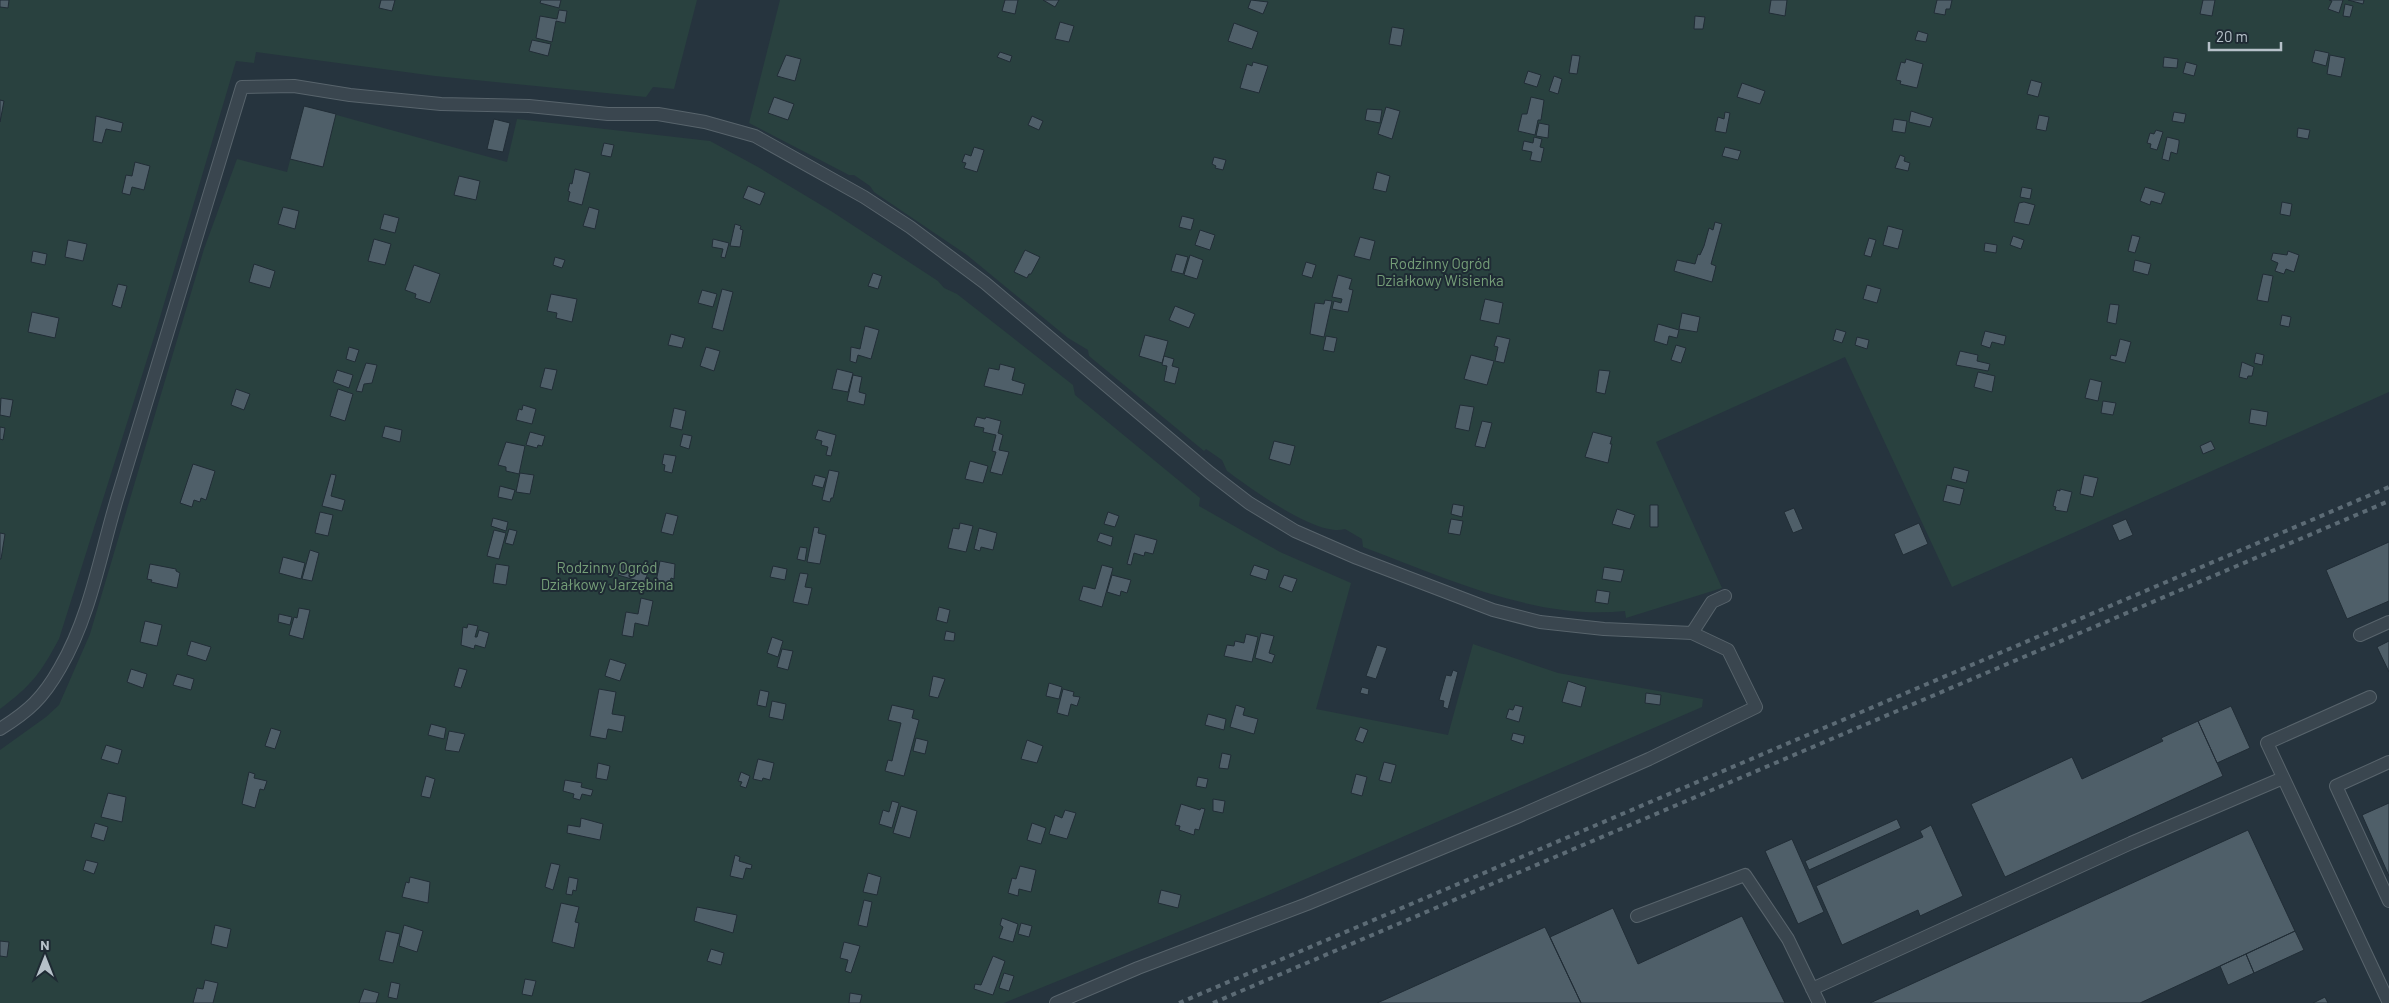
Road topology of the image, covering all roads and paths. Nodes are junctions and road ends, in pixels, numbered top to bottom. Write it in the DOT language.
graph roads {
  1 [pos="1725,596"];
  2 [pos="2389,622"];
  3 [pos="1692,633"];
  4 [pos="2360,635"];
  5 [pos="2370,697"];
  6 [pos="0,729"];
  7 [pos="2389,762"];
  8 [pos="2283,778"];
  9 [pos="2389,901"];
  10 [pos="1637,916"];
  11 [pos="1812,989"];
  12 [pos="1056,1003"];
  13 [pos="1819,1003"];
  14 [pos="2388,1003"];
  1 -- 3 [label="lane"];
  2 -- 4 [label="lane"];
  3 -- 6 [label="lane"];
  3 -- 12 [label="lane"];
  5 -- 8 [label="lane"];
  7 -- 9 [label="lane"];
  8 -- 11 [label="lane"];
  8 -- 14 [label="lane"];
  10 -- 11 [label="lane"];
  11 -- 13 [label="lane"];
}
